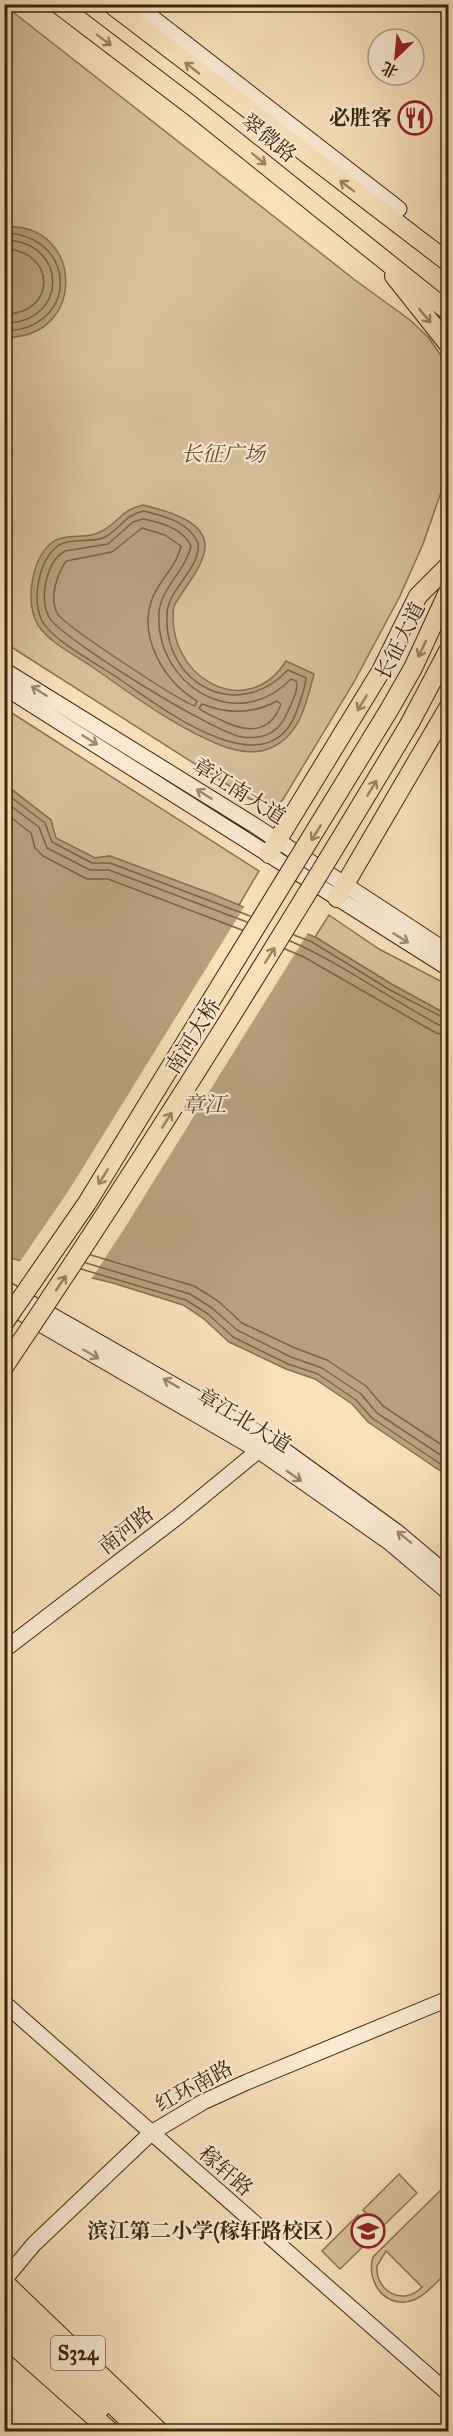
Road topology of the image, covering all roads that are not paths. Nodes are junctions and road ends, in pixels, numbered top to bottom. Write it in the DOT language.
graph roads {
  1 [pos="58,4"];
  2 [pos="111,4"];
  3 [pos="135,4"];
  4 [pos="396,215"];
  5 [pos="448,246"];
  6 [pos="376,253"];
  7 [pos="448,262"];
  8 [pos="448,311"];
  9 [pos="448,344"];
  10 [pos="448,566"];
  11 [pos="448,592"];
  12 [pos="448,651"];
  13 [pos="4,670"];
  14 [pos="4,687"];
  15 [pos="448,708"];
  16 [pos="389,711"];
  17 [pos="269,854"];
  18 [pos="341,891"];
  19 [pos="448,952"];
  20 [pos="448,968"];
  21 [pos="4,1288"];
  22 [pos="4,1303"];
  23 [pos="4,1323"];
  24 [pos="4,1367"];
  25 [pos="270,1440"];
  26 [pos="259,1451"];
  27 [pos="448,1575"];
  28 [pos="448,1592"];
  29 [pos="4,1650"];
  30 [pos="448,1999"];
  31 [pos="4,2003"];
  32 [pos="151,2133"];
  33 [pos="4,2281"];
  34 [pos="4,2296"];
  35 [pos="4,2321"];
  36 [pos="4,2337"];
  37 [pos="448,2392"];
  38 [pos="153,2430"];
  39 [pos="111,2432"];
  40 [pos="124,2432"];
  1 -- 6 [label="main road, 翠微路, one-way"];
  4 -- 2 [label="main road, 翠微路, one-way"];
  3 -- 4 [label="main road"];
  4 -- 5 [label="main road"];
  4 -- 7 [label="main road, 翠微路"];
  6 -- 8 [label="main road, 翠微路"];
  6 -- 9 [label="main road, one-way"];
  10 -- 17 [label="main road, one-way"];
  11 -- 16 [label="main road, 长征大道, one-way"];
  24 -- 12 [label="main road, 南河大桥, one-way, bridge"];
  18 -- 13 [label="main road, 章江南大道, one-way"];
  14 -- 17 [label="main road, 章江南大道, one-way"];
  15 -- 18 [label="main road"];
  16 -- 23 [label="main road, 南河大桥, one-way, bridge"];
  17 -- 18 [label="main road, 章江南大道"];
  18 -- 19 [label="main road, 章江南大道"];
  18 -- 20 [label="main road, 章江南大道, one-way"];
  25 -- 21 [label="main road, 章江北大道, one-way"];
  22 -- 26 [label="main road, 章江北大道, one-way"];
  25 -- 26 [label="main road, 南河路"];
  27 -- 25 [label="main road, 章江北大道, one-way"];
  26 -- 28 [label="main road, 章江北大道, one-way"];
  26 -- 29 [label="main road, 南河路"];
  30 -- 32 [label="main road, 红环南路"];
  31 -- 32 [label="main road, 稼轩路"];
  32 -- 33 [label="main road, 红环南路"];
  32 -- 37 [label="main road, 稼轩路"];
  33 -- 38 [label="main road, S324"];
  34 -- 38 [label="highway"];
  35 -- 40 [label="highway"];
  36 -- 39 [label="main road, S324"];
}
